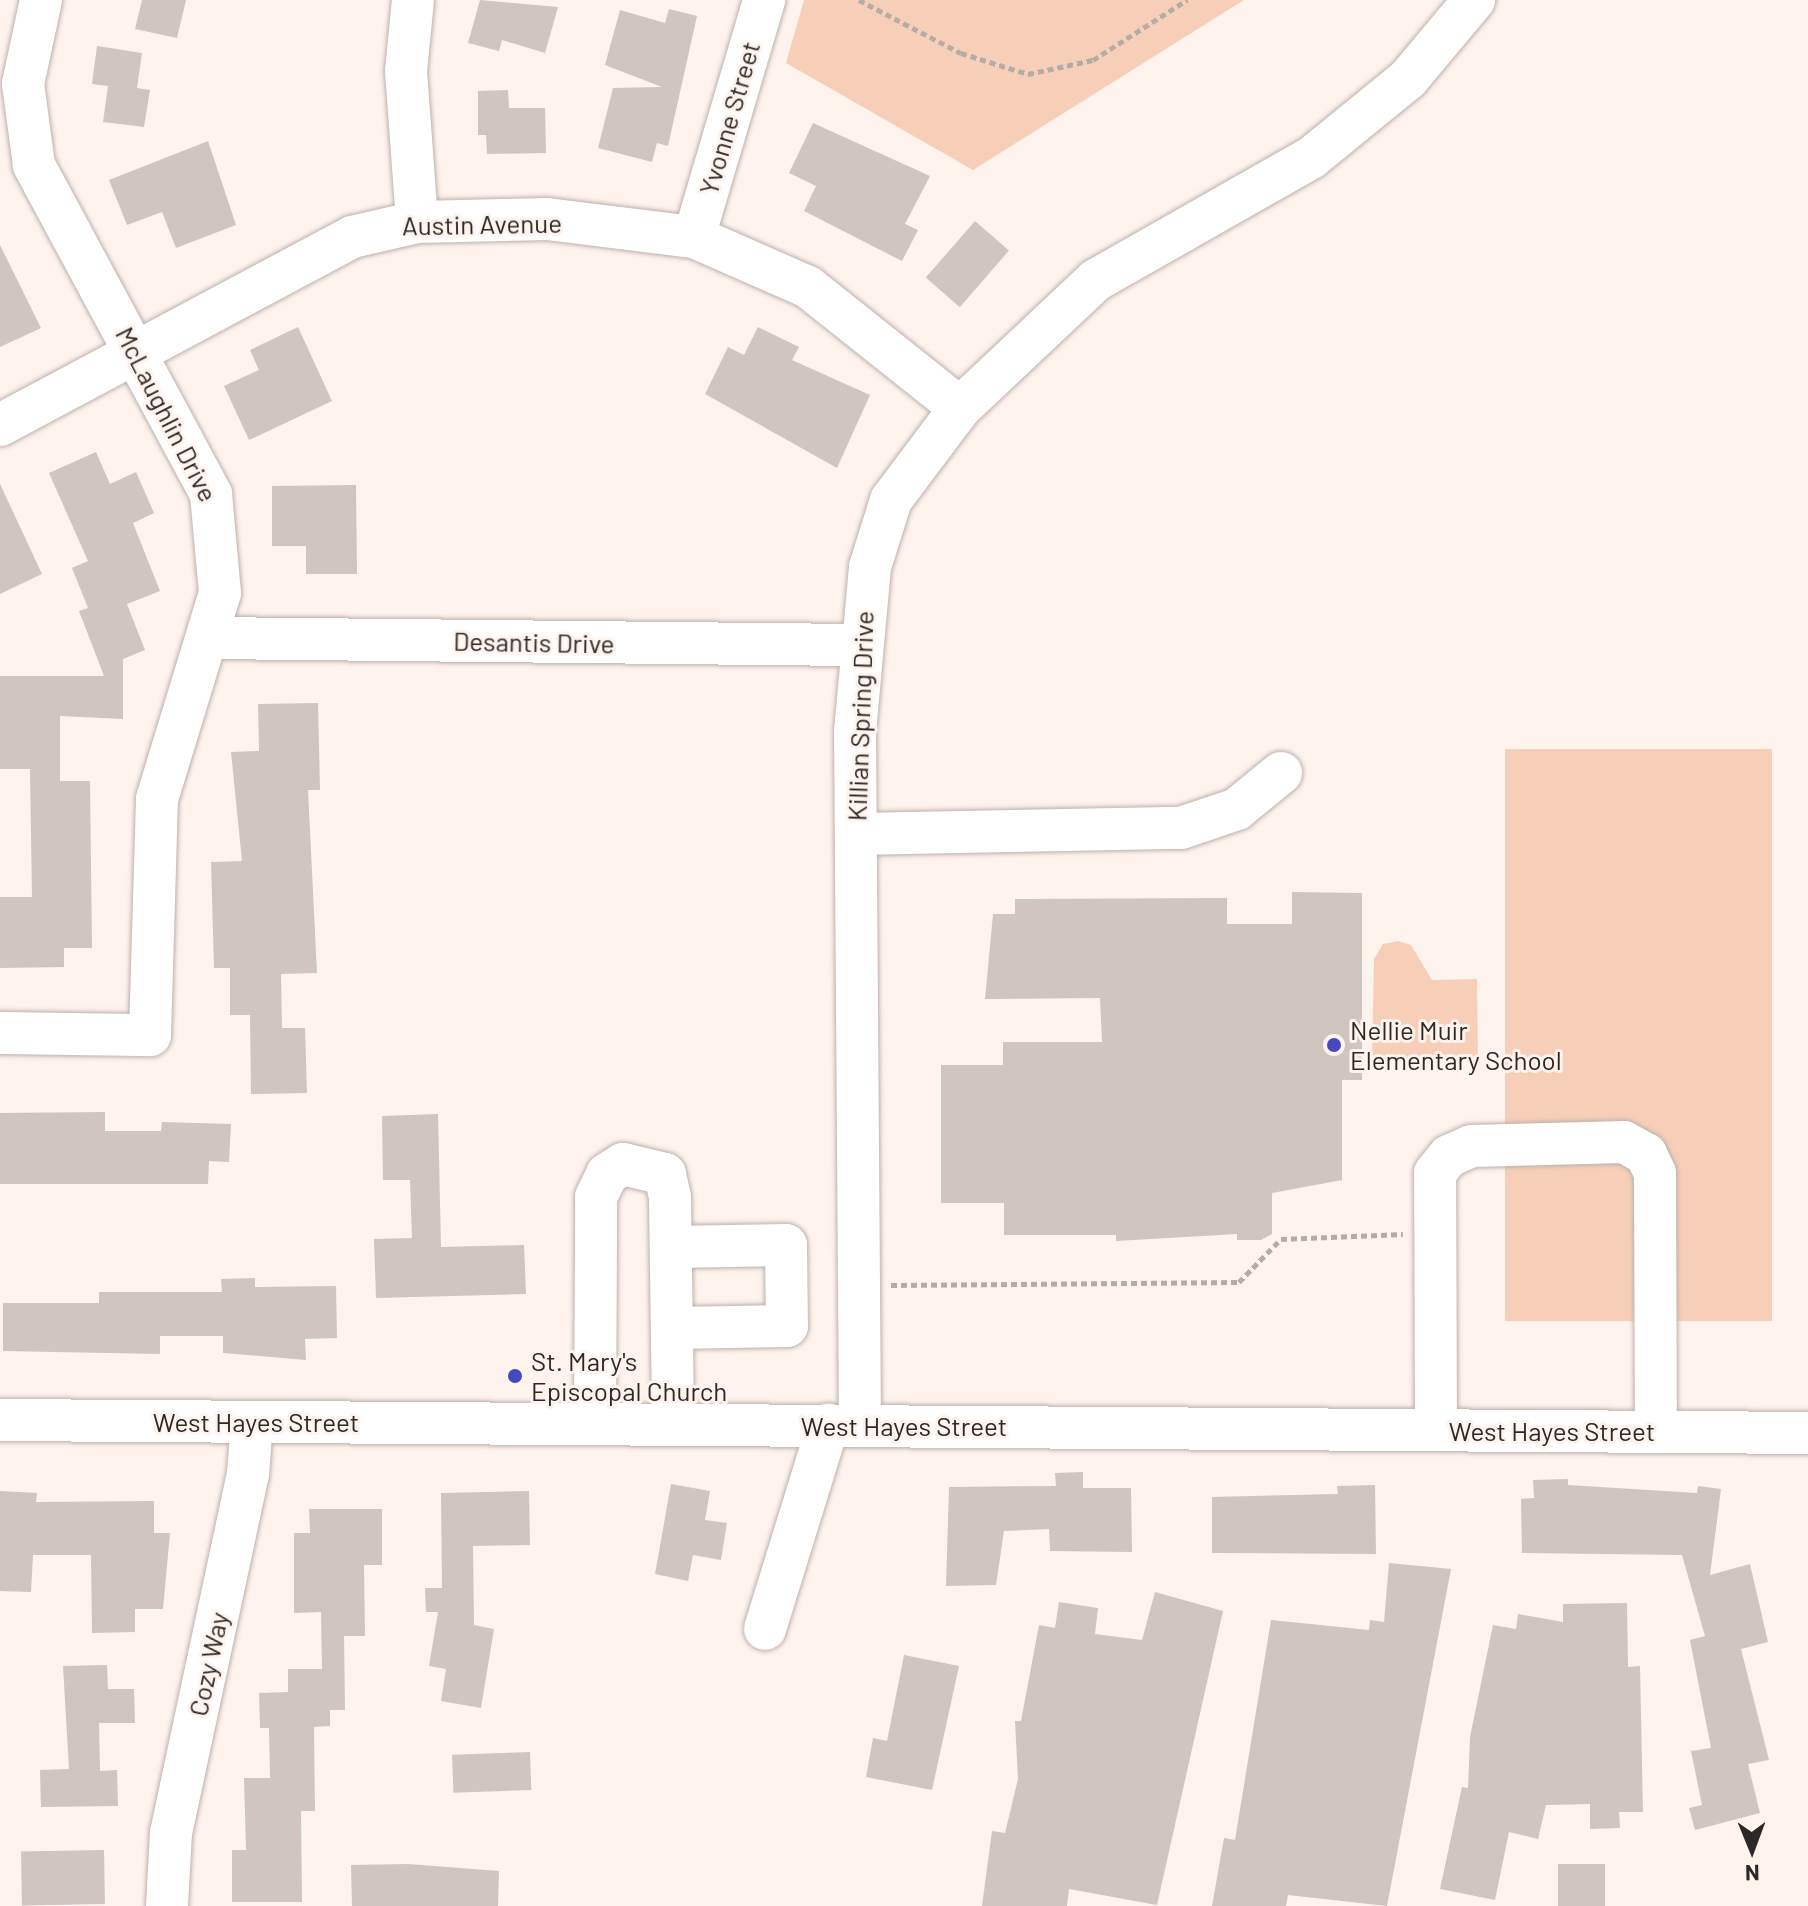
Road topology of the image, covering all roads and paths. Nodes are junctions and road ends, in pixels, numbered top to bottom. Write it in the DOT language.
graph roads {
  1 [pos="41,0"];
  2 [pos="413,0"];
  3 [pos="764,0"];
  4 [pos="859,0"];
  5 [pos="1187,0"];
  6 [pos="1474,0"];
  7 [pos="417,222"];
  8 [pos="694,237"];
  9 [pos="135,351"];
  10 [pos="960,408"];
  11 [pos="0,425"];
  12 [pos="209,638"];
  13 [pos="859,645"];
  14 [pos="1281,773"];
  15 [pos="856,834"];
  16 [pos="0,1033"];
  17 [pos="1435,1233"];
  18 [pos="673,1247"];
  19 [pos="859,1286"];
  20 [pos="674,1328"];
  21 [pos="0,1420"];
  22 [pos="252,1422"];
  23 [pos="595,1424"];
  24 [pos="673,1424"];
  25 [pos="844,1426"];
  26 [pos="1436,1430"];
  27 [pos="1656,1432"];
  28 [pos="1808,1433"];
  29 [pos="765,1629"];
  30 [pos="167,1906"];
  1 -- 9 [label="street, McLaughlin Drive"];
  2 -- 7 [label="street"];
  3 -- 8 [label="street, Yvonne Street"];
  4 -- 5 [label="path"];
  6 -- 10 [label="street, Killian Spring Drive"];
  7 -- 8 [label="street, Austin Avenue"];
  7 -- 9 [label="street, Austin Avenue"];
  8 -- 10 [label="street, Austin Avenue"];
  9 -- 11 [label="street, Austin Avenue"];
  9 -- 12 [label="street, McLaughlin Drive"];
  10 -- 13 [label="street, Killian Spring Drive"];
  12 -- 13 [label="street, Desantis Drive"];
  12 -- 16 [label="street, McLaughlin Drive"];
  13 -- 15 [label="street, Killian Spring Drive"];
  14 -- 15 [label="street"];
  15 -- 19 [label="street, Killian Spring Drive"];
  17 -- 19 [label="path"];
  17 -- 26 [label="street"];
  17 -- 27 [label="street"];
  18 -- 20 [label="street"];
  18 -- 20 [label="street"];
  18 -- 23 [label="street"];
  19 -- 25 [label="street, Killian Spring Drive"];
  20 -- 24 [label="street"];
  21 -- 22 [label="street, West Hayes Street"];
  22 -- 23 [label="street, West Hayes Street"];
  22 -- 30 [label="street, Cozy Way"];
  23 -- 24 [label="street, West Hayes Street"];
  24 -- 25 [label="street, West Hayes Street"];
  25 -- 26 [label="street, West Hayes Street"];
  25 -- 29 [label="street, Killian Spring Drive"];
  26 -- 27 [label="street, West Hayes Street"];
  27 -- 28 [label="street, West Hayes Street"];
}
